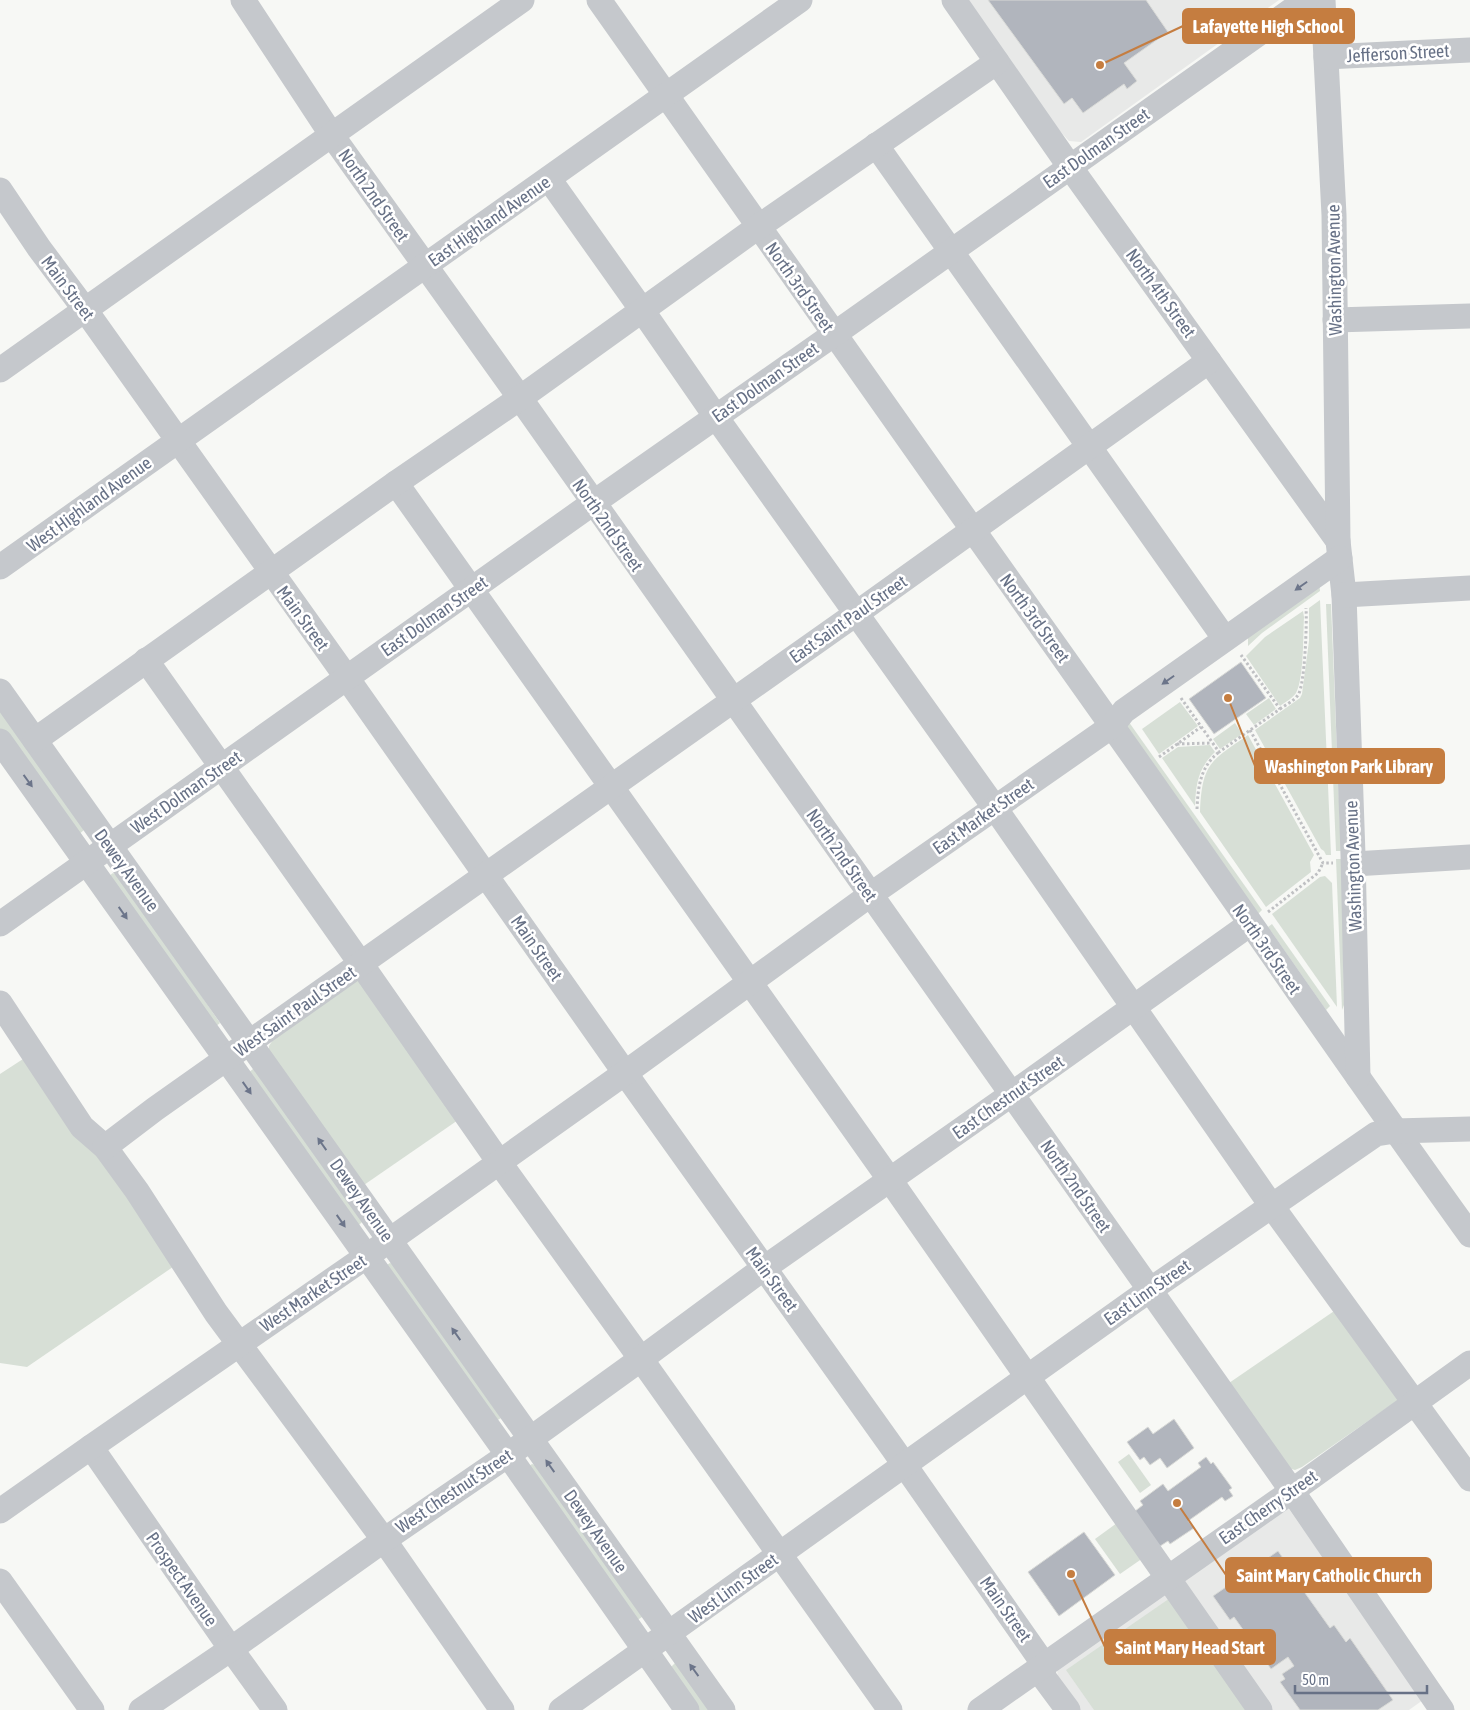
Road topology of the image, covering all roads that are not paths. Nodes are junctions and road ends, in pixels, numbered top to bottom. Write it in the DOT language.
graph roads {
  1 [pos="243,0"];
  2 [pos="522,0"];
  3 [pos="599,0"];
  4 [pos="800,0"];
  5 [pos="954,0"];
  6 [pos="1306,0"];
  7 [pos="1323,0"];
  8 [pos="1470,50"];
  9 [pos="1326,57"];
  10 [pos="997,62"];
  11 [pos="666,96"];
  12 [pos="330,134"];
  13 [pos="876,146"];
  14 [pos="1070,167"];
  15 [pos="549,178"];
  16 [pos="0,190"];
  17 [pos="758,227"];
  18 [pos="951,251"];
  19 [pos="425,267"];
  20 [pos="642,310"];
  21 [pos="86,311"];
  22 [pos="1470,316"];
  23 [pos="1335,320"];
  24 [pos="833,335"];
  25 [pos="1209,361"];
  26 [pos="0,370"];
  27 [pos="520,398"];
  28 [pos="716,417"];
  29 [pos="177,440"];
  30 [pos="1089,448"];
  31 [pos="396,484"];
  32 [pos="593,503"];
  33 [pos="973,531"];
  34 [pos="1339,549"];
  35 [pos="0,568"];
  36 [pos="271,572"];
  37 [pos="1470,588"];
  38 [pos="472,589"];
  39 [pos="1344,595"];
  40 [pos="857,613"];
  41 [pos="1233,647"];
  42 [pos="146,660"];
  43 [pos="347,678"];
  44 [pos="0,691"];
  45 [pos="734,700"];
  46 [pos="1112,726"];
  47 [pos="35,740"];
  48 [pos="4,753"];
  49 [pos="223,766"];
  50 [pos="611,786"];
  51 [pos="995,808"];
  52 [pos="110,846"];
  53 [pos="1470,857"];
  54 [pos="86,862"];
  55 [pos="1344,863"];
  56 [pos="486,875"];
  57 [pos="870,895"];
  58 [pos="1259,918"];
  59 [pos="0,924"];
  60 [pos="362,964"];
  61 [pos="750,982"];
  62 [pos="0,1003"];
  63 [pos="1134,1008"];
  64 [pos="250,1042"];
  65 [pos="226,1059"];
  66 [pos="625,1073"];
  67 [pos="1358,1076"];
  68 [pos="1012,1094"];
  69 [pos="1470,1129"];
  70 [pos="1395,1131"];
  71 [pos="105,1147"];
  72 [pos="499,1162"];
  73 [pos="890,1180"];
  74 [pos="1271,1204"];
  75 [pos="1470,1235"];
  76 [pos="390,1240"];
  77 [pos="366,1257"];
  78 [pos="764,1268"];
  79 [pos="1150,1290"];
  80 [pos="240,1344"];
  81 [pos="641,1359"];
  82 [pos="1470,1363"];
  83 [pos="1027,1377"];
  84 [pos="1416,1402"];
  85 [pos="531,1438"];
  86 [pos="90,1447"];
  87 [pos="508,1455"];
  88 [pos="904,1465"];
  89 [pos="1470,1479"];
  90 [pos="1292,1491"];
  91 [pos="0,1511"];
  92 [pos="384,1540"];
  93 [pos="780,1554"];
  94 [pos="1168,1578"];
  95 [pos="0,1581"];
  96 [pos="668,1634"];
  97 [pos="230,1649"];
  98 [pos="645,1650"];
  99 [pos="1041,1667"];
  100 [pos="92,1710"];
  101 [pos="141,1710"];
  102 [pos="275,1710"];
  103 [pos="502,1710"];
  104 [pos="561,1710"];
  105 [pos="687,1710"];
  106 [pos="723,1710"];
  107 [pos="890,1710"];
  108 [pos="980,1710"];
  109 [pos="1068,1710"];
  110 [pos="1260,1710"];
  111 [pos="1442,1710"];
  1 -- 12 [label="street, North 2nd Street"];
  2 -- 12 [label="street"];
  3 -- 11 [label="street, North 3rd Street"];
  4 -- 11 [label="street, East Highland Avenue"];
  5 -- 10 [label="street, North 4th Street"];
  6 -- 14 [label="street, East Dolman Street"];
  7 -- 9 [label="street, Washington Avenue"];
  8 -- 9 [label="street, Jefferson Street"];
  9 -- 23 [label="street, Washington Avenue"];
  10 -- 13 [label="street"];
  10 -- 14 [label="street, North 4th Street"];
  11 -- 15 [label="street, East Highland Avenue"];
  11 -- 17 [label="street, North 3rd Street"];
  12 -- 19 [label="street, North 2nd Street"];
  12 -- 21 [label="street"];
  13 -- 17 [label="street"];
  13 -- 18 [label="street"];
  14 -- 18 [label="street, East Dolman Street"];
  14 -- 25 [label="street, North 4th Street"];
  15 -- 19 [label="street, East Highland Avenue"];
  15 -- 20 [label="street"];
  16 -- 21 [label="street, Main Street"];
  17 -- 20 [label="street"];
  17 -- 24 [label="street, North 3rd Street"];
  18 -- 24 [label="street, East Dolman Street"];
  18 -- 30 [label="street"];
  19 -- 27 [label="street, North 2nd Street"];
  19 -- 29 [label="street, East Highland Avenue"];
  20 -- 27 [label="street"];
  20 -- 28 [label="street"];
  21 -- 26 [label="street"];
  21 -- 29 [label="street, Main Street"];
  22 -- 23 [label="street"];
  23 -- 34 [label="street, Washington Avenue"];
  24 -- 28 [label="street, East Dolman Street"];
  24 -- 33 [label="street, North 3rd Street"];
  25 -- 30 [label="street, East Saint Paul Street"];
  25 -- 34 [label="street, North 4th Street"];
  27 -- 31 [label="street"];
  27 -- 32 [label="street, North 2nd Street"];
  28 -- 32 [label="street, East Dolman Street"];
  28 -- 40 [label="street"];
  29 -- 35 [label="street, West Highland Avenue"];
  29 -- 36 [label="street, Main Street"];
  30 -- 33 [label="street, East Saint Paul Street"];
  30 -- 41 [label="street"];
  31 -- 36 [label="street"];
  31 -- 38 [label="street"];
  32 -- 38 [label="street, East Dolman Street"];
  32 -- 45 [label="street, North 2nd Street"];
  33 -- 40 [label="street, East Saint Paul Street"];
  33 -- 46 [label="street, North 3rd Street"];
  34 -- 39 [label="street, North 4th Street"];
  34 -- 41 [label="street, East Market Street, one-way"];
  36 -- 42 [label="street"];
  36 -- 43 [label="street, Main Street"];
  37 -- 39 [label="street"];
  38 -- 43 [label="street, East Dolman Street"];
  38 -- 50 [label="street"];
  39 -- 55 [label="street, Washington Avenue"];
  40 -- 45 [label="street, East Saint Paul Street"];
  40 -- 51 [label="street"];
  41 -- 46 [label="street, East Market Street, one-way"];
  42 -- 47 [label="street"];
  42 -- 49 [label="street"];
  43 -- 49 [label="street, West Dolman Street"];
  43 -- 56 [label="street, Main Street"];
  44 -- 47 [label="street, Dewey Avenue"];
  45 -- 50 [label="street, East Saint Paul Street"];
  45 -- 57 [label="street, North 2nd Street"];
  46 -- 51 [label="street, East Market Street"];
  46 -- 58 [label="street, North 3rd Street"];
  47 -- 52 [label="street, Dewey Avenue"];
  48 -- 54 [label="street, Dewey Avenue, one-way"];
  49 -- 52 [label="street, West Dolman Street"];
  49 -- 60 [label="street"];
  50 -- 56 [label="street, East Saint Paul Street"];
  50 -- 61 [label="street"];
  51 -- 57 [label="street, East Market Street"];
  51 -- 63 [label="street"];
  52 -- 54 [label="street, West Dolman Street"];
  52 -- 64 [label="street, Dewey Avenue"];
  53 -- 55 [label="street"];
  54 -- 59 [label="street, West Dolman Street"];
  54 -- 65 [label="street, Dewey Avenue, one-way"];
  55 -- 67 [label="street, Washington Avenue"];
  56 -- 60 [label="street, West Saint Paul Street"];
  56 -- 66 [label="street, Main Street"];
  57 -- 61 [label="street, East Market Street"];
  57 -- 68 [label="street, North 2nd Street"];
  58 -- 63 [label="street, East Chestnut Street"];
  58 -- 67 [label="street, North 3rd Street"];
  60 -- 64 [label="street, West Saint Paul Street"];
  60 -- 72 [label="street"];
  61 -- 66 [label="street, East Market Street"];
  61 -- 73 [label="street"];
  62 -- 71 [label="street"];
  63 -- 68 [label="street, East Chestnut Street"];
  63 -- 74 [label="street"];
  64 -- 65 [label="street, West Saint Paul Street"];
  76 -- 64 [label="street, Dewey Avenue, one-way"];
  65 -- 71 [label="street, West Saint Paul Street"];
  65 -- 77 [label="street, Dewey Avenue, one-way"];
  66 -- 72 [label="street, West Market Street"];
  66 -- 78 [label="street, Main Street"];
  67 -- 70 [label="street, North 3rd Street"];
  68 -- 73 [label="street, East Chestnut Street"];
  68 -- 79 [label="street, North 2nd Street"];
  69 -- 70 [label="street, East Linn Street"];
  70 -- 74 [label="street, East Linn Street"];
  70 -- 75 [label="street, North 3rd Street"];
  71 -- 80 [label="street"];
  72 -- 76 [label="street, West Market Street"];
  72 -- 81 [label="street"];
  73 -- 78 [label="street, East Chestnut Street"];
  73 -- 83 [label="street"];
  74 -- 79 [label="street, East Linn Street"];
  74 -- 84 [label="street"];
  76 -- 77 [label="street, West Market Street"];
  85 -- 76 [label="street, Dewey Avenue, one-way"];
  77 -- 80 [label="street, West Market Street"];
  77 -- 87 [label="street, Dewey Avenue"];
  78 -- 81 [label="street, West Chestnut Street"];
  78 -- 88 [label="street, Main Street"];
  79 -- 83 [label="street, East Linn Street"];
  79 -- 90 [label="street, North 2nd Street"];
  80 -- 86 [label="street, West Market Street"];
  80 -- 92 [label="street"];
  81 -- 85 [label="street, West Chestnut Street"];
  81 -- 93 [label="street"];
  82 -- 84 [label="street, East Cherry Street"];
  83 -- 88 [label="street, East Linn Street"];
  83 -- 94 [label="street"];
  84 -- 89 [label="street"];
  84 -- 90 [label="street, East Cherry Street"];
  85 -- 87 [label="street, West Chestnut Street"];
  96 -- 85 [label="street, Dewey Avenue, one-way"];
  86 -- 91 [label="street, West Market Street"];
  86 -- 97 [label="street, Prospect Avenue"];
  87 -- 92 [label="street, West Chestnut Street"];
  87 -- 98 [label="street, Dewey Avenue"];
  88 -- 93 [label="street, West Linn Street"];
  88 -- 99 [label="street, Main Street"];
  90 -- 94 [label="street, East Cherry Street"];
  90 -- 111 [label="street, North 2nd Street"];
  92 -- 97 [label="street, West Chestnut Street"];
  92 -- 103 [label="street"];
  93 -- 96 [label="street, West Linn Street"];
  93 -- 107 [label="street"];
  94 -- 99 [label="street, East Cherry Street"];
  94 -- 110 [label="street"];
  95 -- 100 [label="street"];
  96 -- 98 [label="street, West Linn Street"];
  106 -- 96 [label="street, Dewey Avenue, one-way"];
  97 -- 101 [label="street, West Chestnut Street"];
  97 -- 102 [label="street, Prospect Avenue"];
  98 -- 104 [label="street, West Linn Street"];
  98 -- 105 [label="street, Dewey Avenue"];
  99 -- 108 [label="street, East Cherry Street"];
  99 -- 109 [label="street, Main Street"];
}
